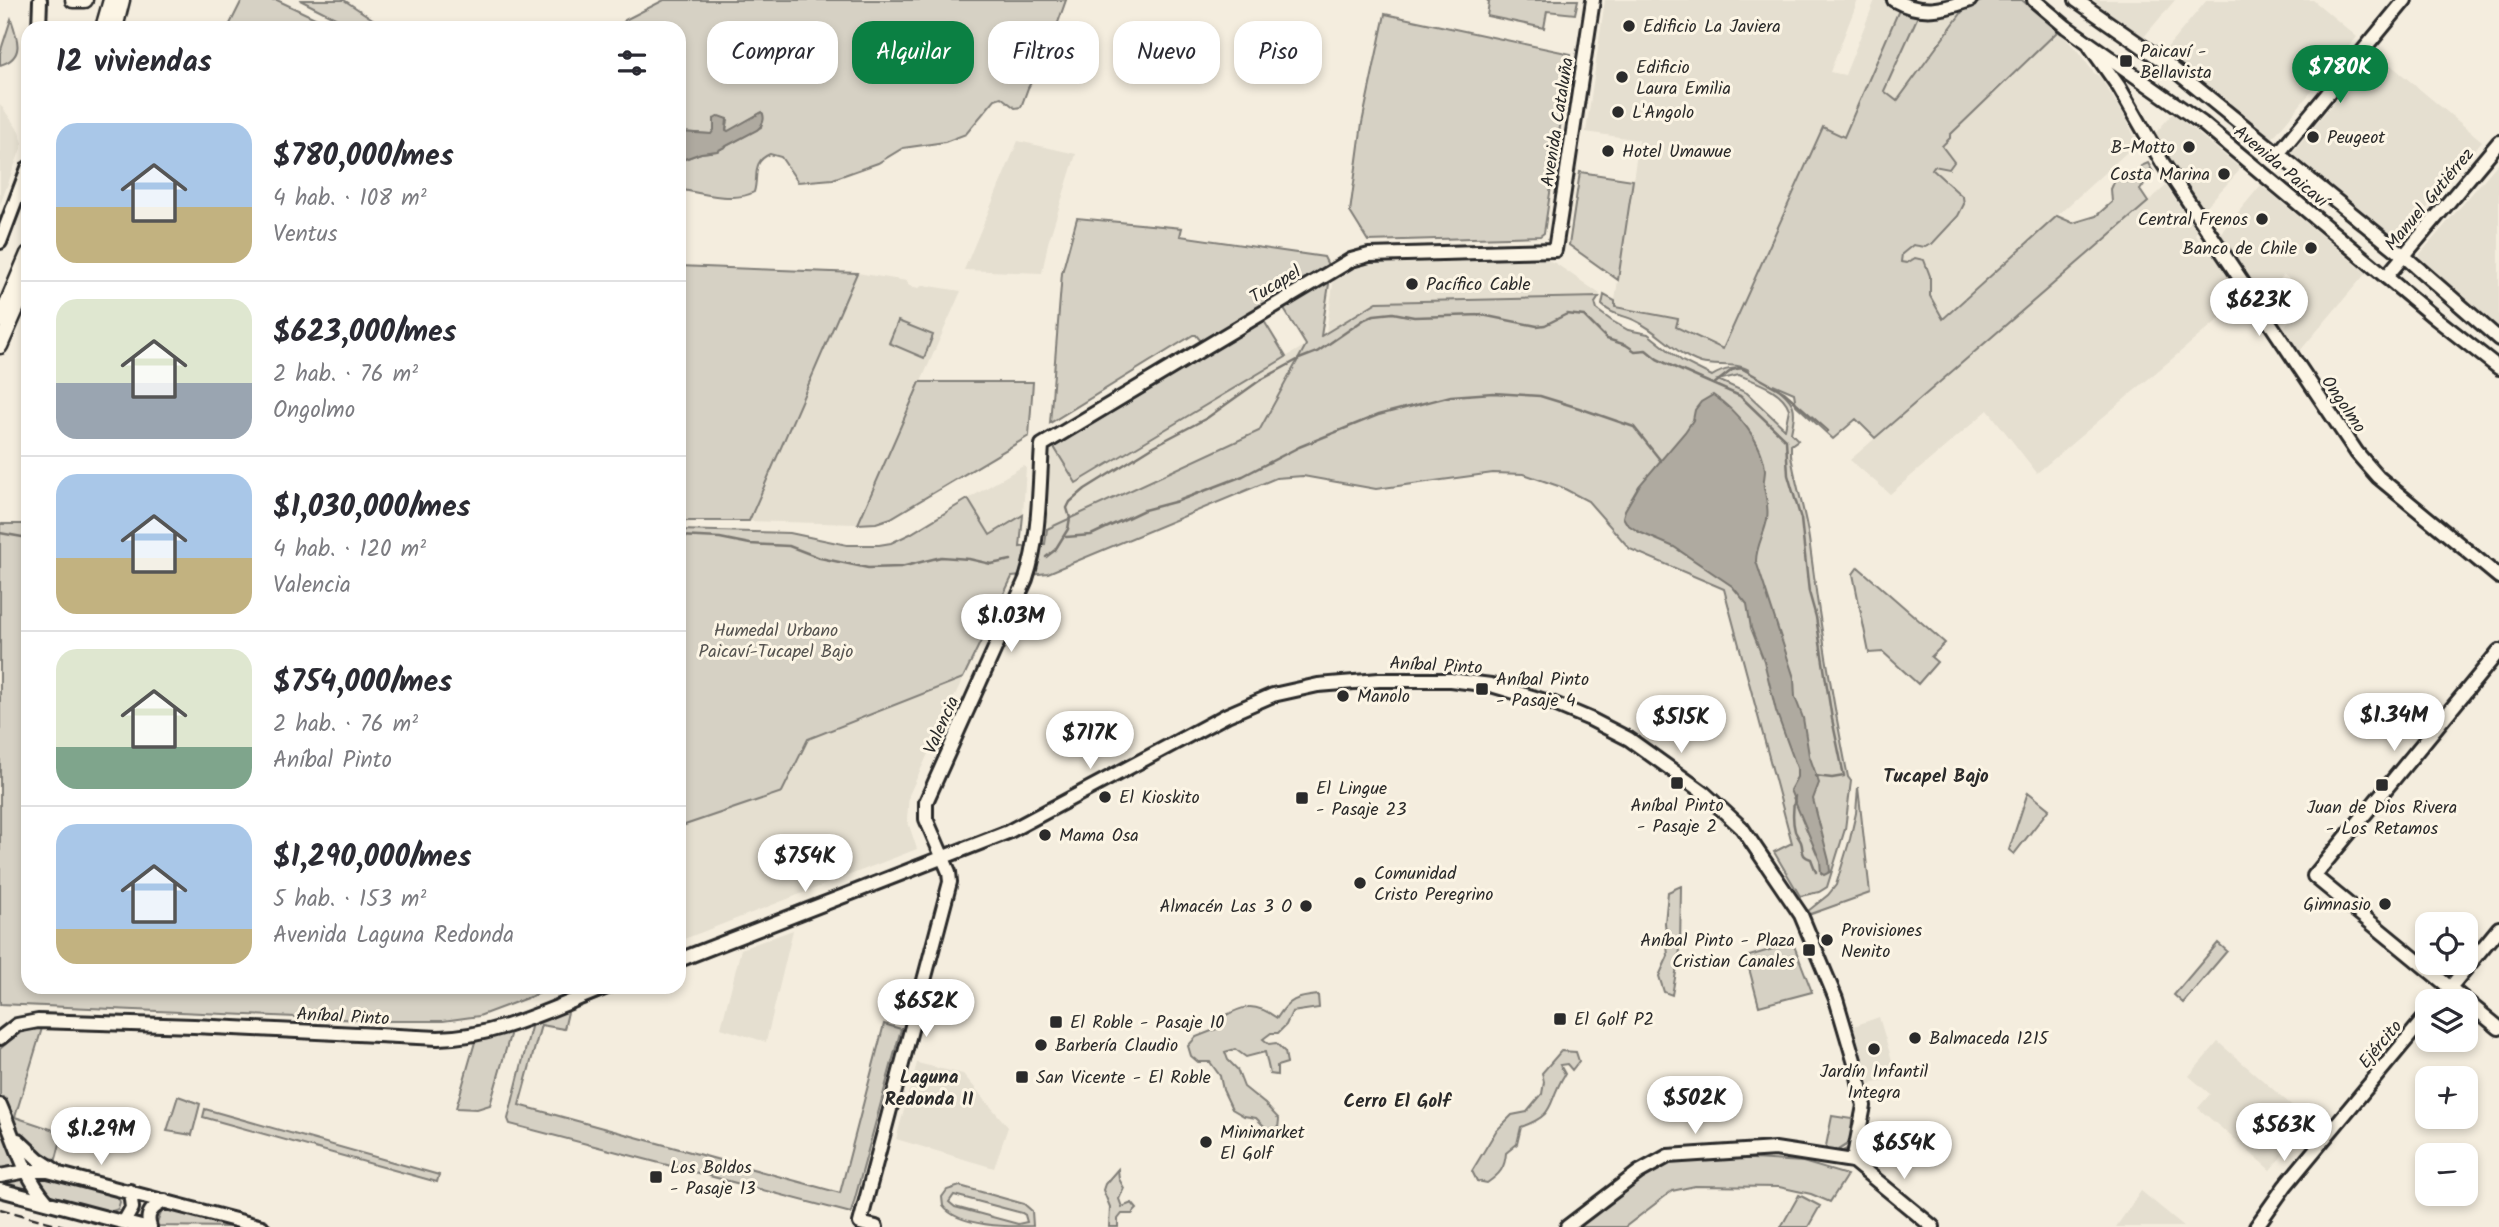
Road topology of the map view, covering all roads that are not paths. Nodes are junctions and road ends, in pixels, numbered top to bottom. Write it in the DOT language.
graph roads {
  1 [pos="40,0"];
  2 [pos="73,0"];
  3 [pos="85,0"];
  4 [pos="111,0"];
  5 [pos="122,0"];
  6 [pos="1592,0"];
  7 [pos="1894,0"];
  8 [pos="1970,0"];
  9 [pos="2034,0"];
  10 [pos="2076,0"];
  11 [pos="2405,0"];
  12 [pos="39,21"];
  13 [pos="105,21"];
  14 [pos="117,21"];
  15 [pos="2086,40"];
  16 [pos="2499,142"];
  17 [pos="2277,155"];
  18 [pos="21,187"];
  19 [pos="0,242"];
  20 [pos="1555,250"];
  21 [pos="2404,257"];
  22 [pos="21,270"];
  23 [pos="2386,277"];
  24 [pos="21,298"];
  25 [pos="0,320"];
  26 [pos="2499,339"];
  27 [pos="0,346"];
  28 [pos="2499,368"];
  29 [pos="1042,445"];
  30 [pos="2499,577"];
  31 [pos="2499,651"];
  32 [pos="943,858"];
  33 [pos="2499,928"];
  34 [pos="686,957"];
  35 [pos="2450,987"];
  36 [pos="589,994"];
  37 [pos="2499,1028"];
  38 [pos="2415,1030"];
  39 [pos="0,1038"];
  40 [pos="0,1105"];
  41 [pos="11,1132"];
  42 [pos="1853,1161"];
  43 [pos="27,1171"];
  44 [pos="64,1174"];
  45 [pos="0,1176"];
  46 [pos="0,1190"];
  47 [pos="130,1191"];
  48 [pos="165,1200"];
  49 [pos="47,1202"];
  50 [pos="124,1222"];
  51 [pos="141,1227"];
  52 [pos="150,1227"];
  53 [pos="262,1227"];
  54 [pos="876,1227"];
  55 [pos="1567,1227"];
  56 [pos="1933,1227"];
  57 [pos="2256,1227"];
  1 -- 12 [label="street"];
  2 -- 3 [label="highway"];
  4 -- 13 [label="highway"];
  5 -- 14 [label="highway"];
  6 -- 20 [label="street, Avenida Cataluña"];
  7 -- 8 [label="street"];
  9 -- 15 [label="street, Avenida Paicaví"];
  10 -- 17 [label="street, Avenida Paicaví"];
  11 -- 17 [label="street"];
  15 -- 23 [label="street, Avenida Paicaví"];
  15 -- 30 [label="street, Ongolmo"];
  16 -- 21 [label="street, Manuel Gutiérrez"];
  17 -- 21 [label="street, Avenida Paicaví"];
  18 -- 19 [label="street"];
  20 -- 29 [label="street, Tucapel"];
  21 -- 23 [label="street, Manuel Gutiérrez"];
  21 -- 26 [label="street, Avenida Paicaví"];
  22 -- 25 [label="highway"];
  23 -- 28 [label="street, Avenida Paicaví"];
  24 -- 27 [label="highway"];
  29 -- 32 [label="street, Valencia"];
  31 -- 35 [label="street"];
  32 -- 34 [label="street, Aníbal Pinto"];
  32 -- 42 [label="street, Aníbal Pinto"];
  32 -- 54 [label="street, Valencia"];
  33 -- 35 [label="street"];
  35 -- 37 [label="street"];
  36 -- 39 [label="street, Aníbal Pinto"];
  38 -- 57 [label="street, Ejército"];
  40 -- 41 [label="street"];
  41 -- 43 [label="street"];
  41 -- 44 [label="street"];
  42 -- 55 [label="street"];
  42 -- 56 [label="street"];
  43 -- 44 [label="street"];
  43 -- 45 [label="street"];
  43 -- 49 [label="street"];
  44 -- 47 [label="street"];
  46 -- 49 [label="street"];
  47 -- 48 [label="street"];
  47 -- 50 [label="street"];
  48 -- 52 [label="street"];
  48 -- 53 [label="street"];
  49 -- 50 [label="street"];
  50 -- 51 [label="street"];
}
